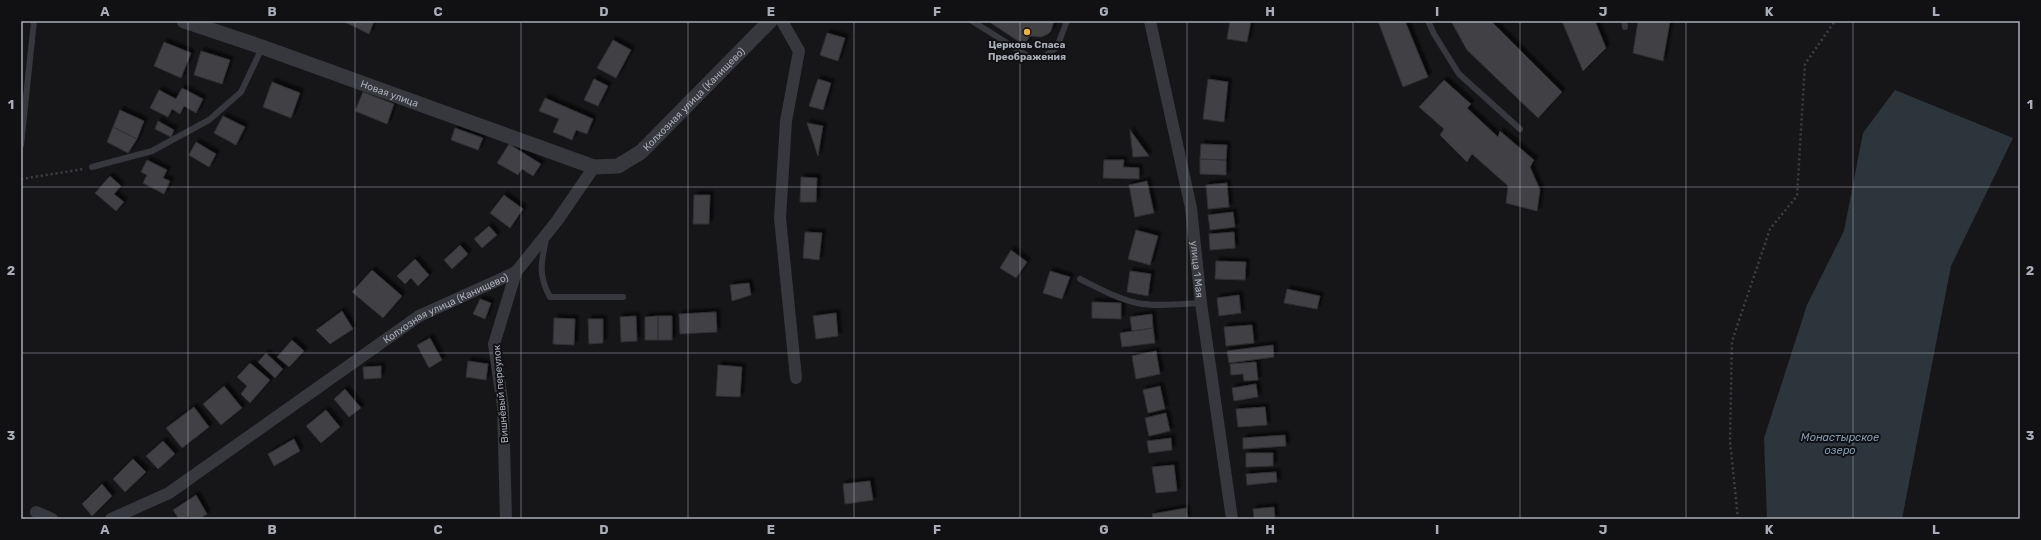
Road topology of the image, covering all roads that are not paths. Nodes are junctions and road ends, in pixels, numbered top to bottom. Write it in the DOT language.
graph roads {
  1 [pos="34,21"];
  2 [pos="184,21"];
  3 [pos="770,21"];
  4 [pos="782,21"];
  5 [pos="972,21"];
  6 [pos="1068,21"];
  7 [pos="1150,21"];
  8 [pos="1428,21"];
  9 [pos="262,47"];
  10 [pos="1520,129"];
  11 [pos="21,145"];
  12 [pos="92,167"];
  13 [pos="594,167"];
  14 [pos="548,232"];
  15 [pos="516,272"];
  16 [pos="1080,279"];
  17 [pos="623,297"];
  18 [pos="1201,303"];
  19 [pos="796,378"];
  20 [pos="36,512"];
  21 [pos="52,519"];
  22 [pos="111,519"];
  23 [pos="506,519"];
  24 [pos="1232,519"];
  1 -- 11 [label="lane"];
  2 -- 9 [label="street, Новая улица"];
  3 -- 13 [label="street, Колхозная улица (Канищево)"];
  4 -- 19 [label="street"];
  5 -- 6 [label="lane"];
  7 -- 18 [label="street, улица 1 Мая"];
  8 -- 10 [label="lane"];
  9 -- 12 [label="lane"];
  9 -- 13 [label="street, Новая улица"];
  13 -- 14 [label="street, Колхозная улица (Канищево)"];
  14 -- 15 [label="street, Колхозная улица (Канищево)"];
  14 -- 17 [label="lane"];
  15 -- 22 [label="street, Колхозная улица (Канищево)"];
  15 -- 23 [label="street, Вишнёвый переулок"];
  16 -- 18 [label="lane"];
  18 -- 24 [label="street, улица 1 Мая"];
  20 -- 21 [label="street"];
}
